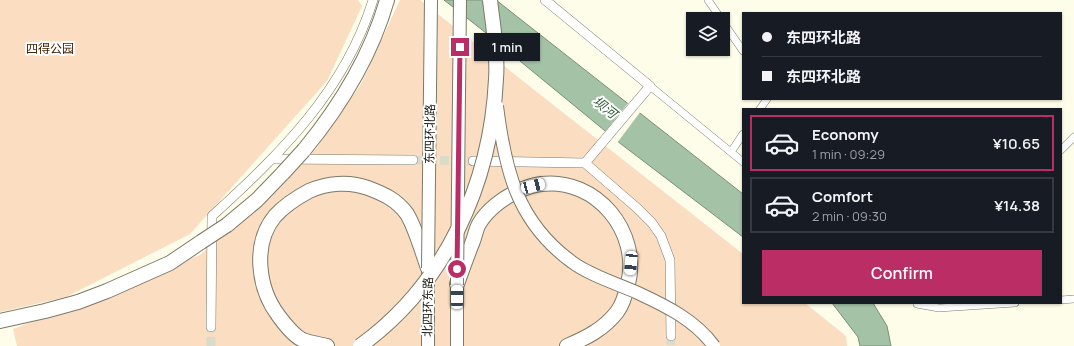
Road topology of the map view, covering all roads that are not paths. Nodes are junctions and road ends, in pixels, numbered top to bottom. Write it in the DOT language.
graph roads {
  1 [pos="372,0"];
  2 [pos="387,0"];
  3 [pos="431,0"];
  4 [pos="460,0"];
  5 [pos="490,0"];
  6 [pos="545,0"];
  7 [pos="708,0"];
  8 [pos="716,12"];
  9 [pos="730,32"];
  10 [pos="742,50"];
  11 [pos="650,86"];
  12 [pos="495,92"];
  13 [pos="742,136"];
  14 [pos="1074,137"];
  15 [pos="1062,149"];
  16 [pos="731,152"];
  17 [pos="272,159"];
  18 [pos="413,160"];
  19 [pos="473,161"];
  20 [pos="742,161"];
  21 [pos="585,163"];
  22 [pos="428,268"];
  23 [pos="457,285"];
  24 [pos="1062,300"];
  25 [pos="1074,300"];
  26 [pos="921,304"];
  27 [pos="1000,304"];
  28 [pos="427,314"];
  29 [pos="0,321"];
  30 [pos="457,321"];
  31 [pos="211,328"];
  32 [pos="670,336"];
  33 [pos="327,346"];
  34 [pos="360,346"];
  35 [pos="422,346"];
  36 [pos="428,346"];
  37 [pos="457,346"];
  38 [pos="465,346"];
  39 [pos="567,346"];
  40 [pos="714,346"];
  1 -- 17 [label="street"];
  2 -- 29 [label="highway, bridge"];
  3 -- 22 [label="highway, 东四环北路, bridge"];
  4 -- 23 [label="highway, bridge"];
  5 -- 12 [label="highway, bridge"];
  6 -- 11 [label="street"];
  7 -- 8 [label="street"];
  9 -- 10 [label="street"];
  11 -- 16 [label="street"];
  11 -- 21 [label="street"];
  12 -- 34 [label="highway, bridge"];
  12 -- 40 [label="highway, bridge"];
  13 -- 16 [label="street"];
  14 -- 15 [label="street"];
  16 -- 20 [label="street"];
  17 -- 18 [label="street"];
  17 -- 31 [label="street"];
  19 -- 21 [label="street"];
  21 -- 32 [label="street"];
  22 -- 28 [label="highway, 北四环东路, bridge"];
  22 -- 33 [label="highway"];
  23 -- 30 [label="highway"];
  23 -- 39 [label="highway, bridge"];
  24 -- 25 [label="street"];
  26 -- 27 [label="street"];
  28 -- 35 [label="highway"];
  28 -- 36 [label="highway, 北四环东路"];
  30 -- 37 [label="highway"];
  30 -- 38 [label="highway"];
}
